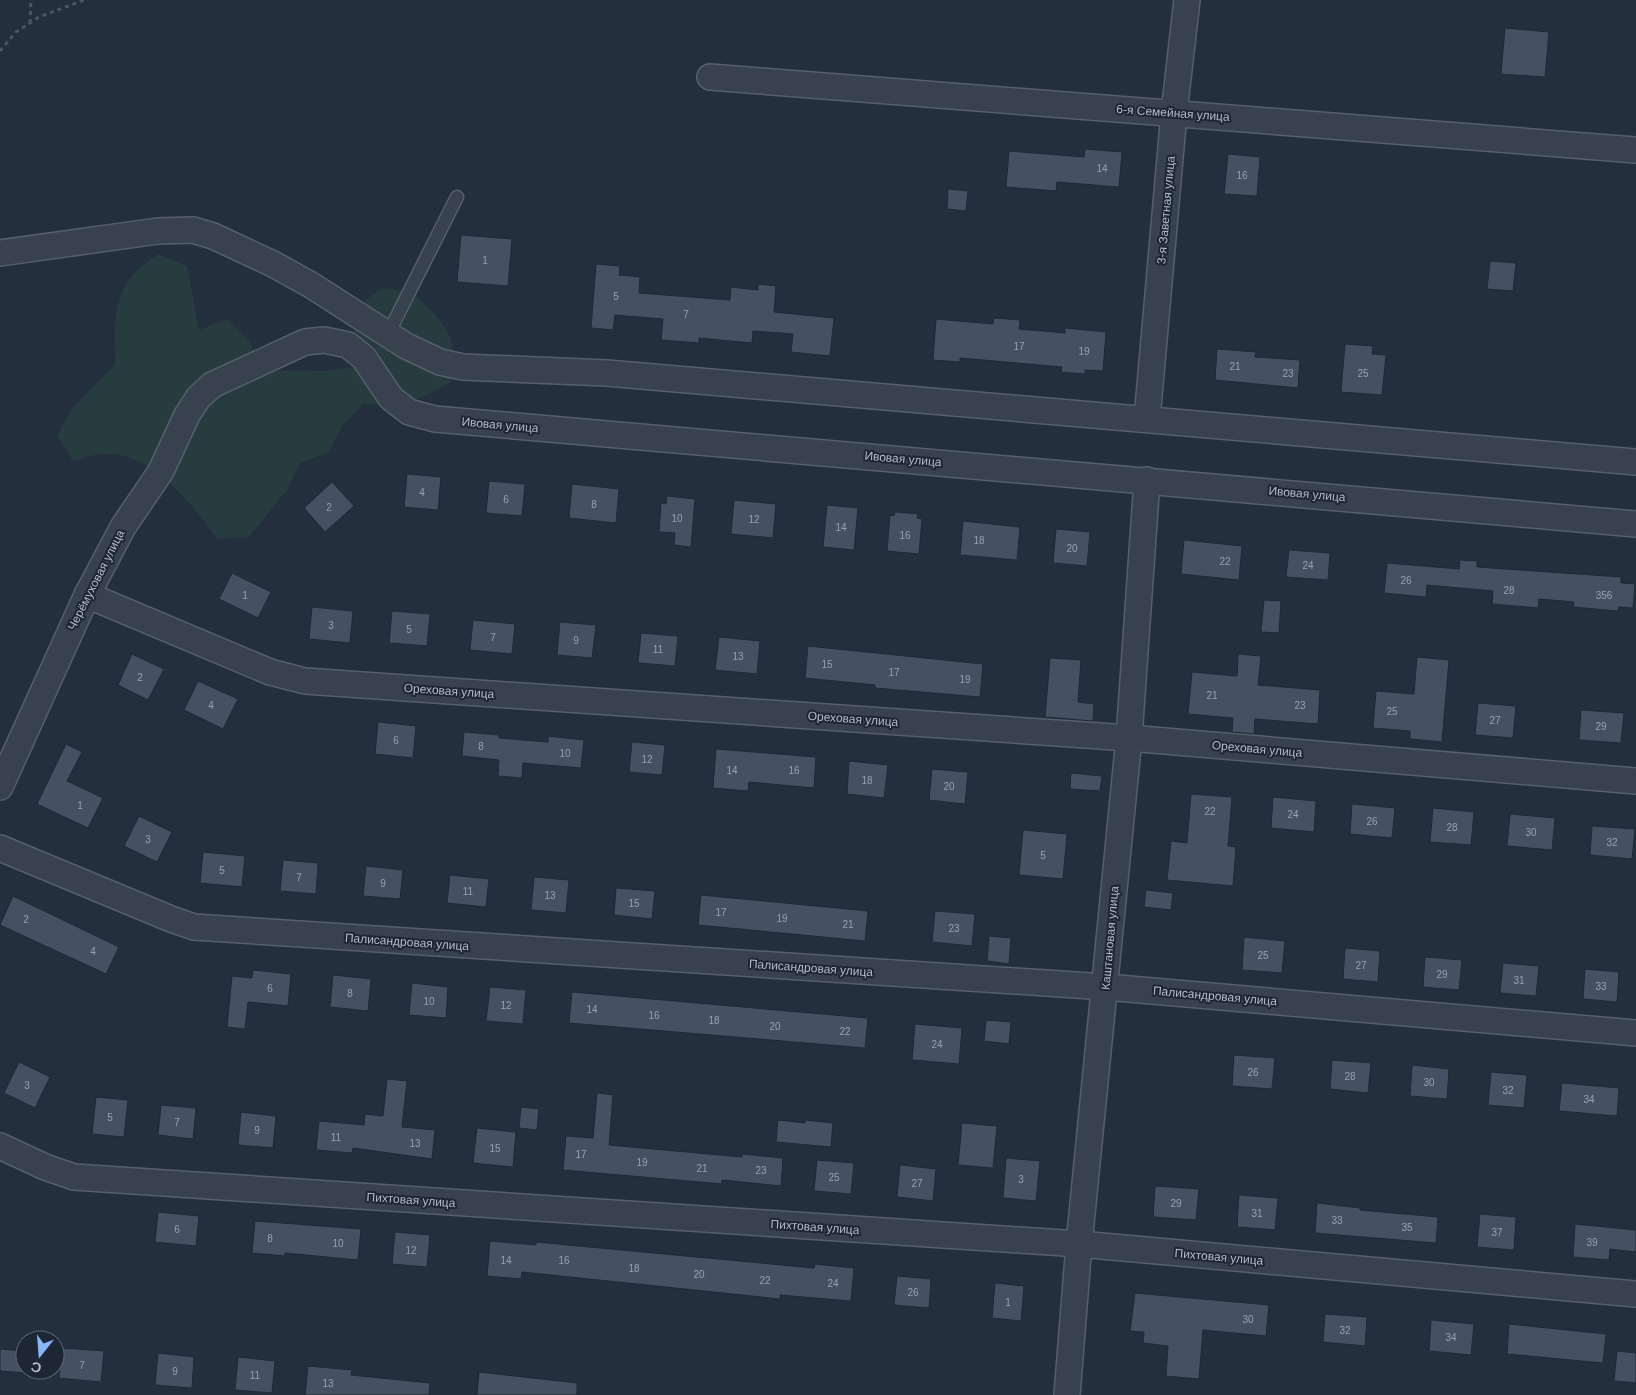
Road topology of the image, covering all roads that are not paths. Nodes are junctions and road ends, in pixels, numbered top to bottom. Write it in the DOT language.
graph roads {
  1 [pos="1187,0"];
  2 [pos="710,77"];
  3 [pos="1174,113"];
  4 [pos="1636,150"];
  5 [pos="457,196"];
  6 [pos="0,253"];
  7 [pos="388,334"];
  8 [pos="212,385"];
  9 [pos="1147,419"];
  10 [pos="1636,462"];
  11 [pos="1147,480"];
  12 [pos="1636,524"];
  13 [pos="87,594"];
  14 [pos="1129,738"];
  15 [pos="1636,781"];
  16 [pos="0,787"];
  17 [pos="0,848"];
  18 [pos="1106,987"];
  19 [pos="1636,1033"];
  20 [pos="0,1146"];
  21 [pos="1079,1244"];
  22 [pos="1636,1294"];
  23 [pos="1067,1395"];
  1 -- 3 [label="street, 3-я Заветная улица"];
  2 -- 3 [label="street, 6-я Семейная улица"];
  3 -- 4 [label="street, 6-я Семейная улица"];
  3 -- 9 [label="street, 3-я Заветная улица"];
  5 -- 7 [label="lane"];
  6 -- 7 [label="street"];
  7 -- 9 [label="street"];
  8 -- 11 [label="street, Ивовая улица"];
  8 -- 13 [label="street, Черёмуховая улица"];
  9 -- 10 [label="street"];
  11 -- 12 [label="street, Ивовая улица"];
  11 -- 14 [label="street, Каштановая улица"];
  13 -- 14 [label="street, Ореховая улица"];
  13 -- 16 [label="street, Черёмуховая улица"];
  14 -- 15 [label="street, Ореховая улица"];
  14 -- 18 [label="street, Каштановая улица"];
  17 -- 18 [label="street, Палисандровая улица"];
  18 -- 19 [label="street, Палисандровая улица"];
  18 -- 21 [label="street, Каштановая улица"];
  20 -- 21 [label="street, Пихтовая улица"];
  21 -- 22 [label="street, Пихтовая улица"];
  21 -- 23 [label="street, Каштановая улица"];
}
